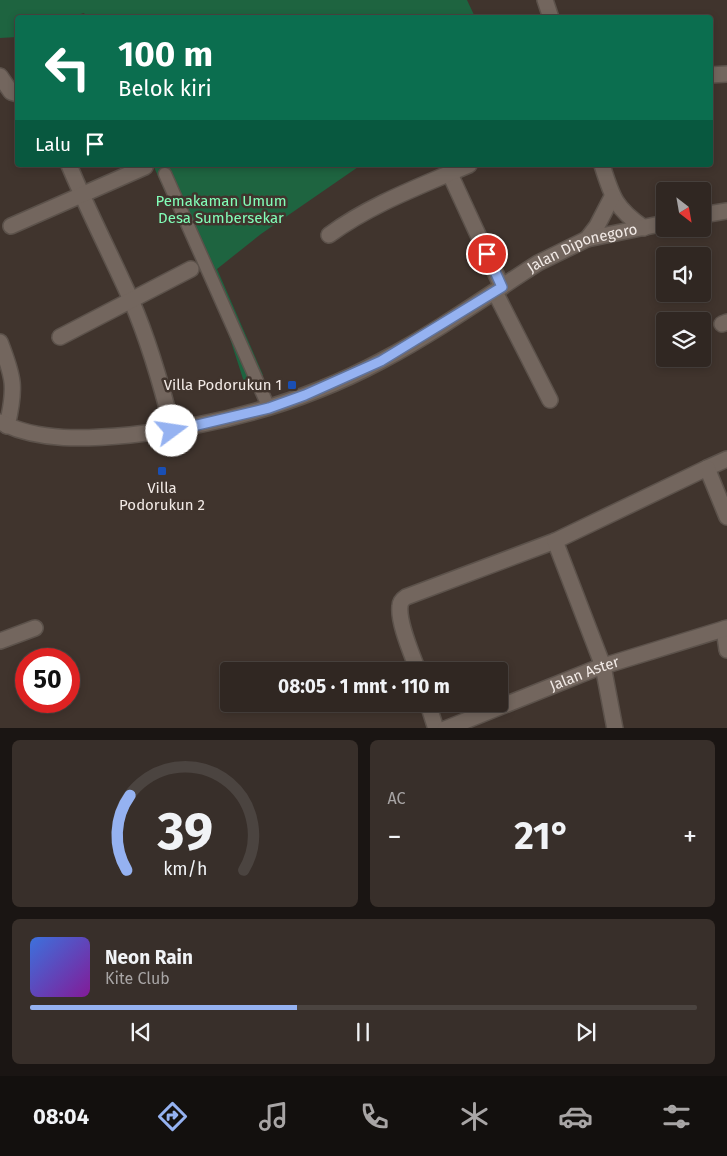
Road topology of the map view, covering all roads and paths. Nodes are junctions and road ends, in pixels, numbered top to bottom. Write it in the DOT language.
graph roads {
  1 [pos="545,0"];
  2 [pos="550,15"];
  3 [pos="727,74"];
  4 [pos="713,75"];
  5 [pos="0,76"];
  6 [pos="15,93"];
  7 [pos="70,167"];
  8 [pos="145,167"];
  9 [pos="465,167"];
  10 [pos="603,167"];
  11 [pos="165,174"];
  12 [pos="450,174"];
  13 [pos="82,196"];
  14 [pos="612,196"];
  15 [pos="727,211"];
  16 [pos="711,214"];
  17 [pos="656,225"];
  18 [pos="10,226"];
  19 [pos="644,228"];
  20 [pos="329,235"];
  21 [pos="587,239"];
  22 [pos="191,269"];
  23 [pos="498,289"];
  24 [pos="132,301"];
  25 [pos="60,337"];
  26 [pos="0,342"];
  27 [pos="550,400"];
  28 [pos="269,408"];
  29 [pos="4,424"];
  30 [pos="172,431"];
  31 [pos="727,459"];
  32 [pos="707,468"];
  33 [pos="727,517"];
  34 [pos="555,541"];
  35 [pos="35,628"];
  36 [pos="726,628"];
  37 [pos="0,642"];
  38 [pos="727,650"];
  39 [pos="415,662"];
  40 [pos="603,666"];
  41 [pos="431,712"];
  42 [pos="436,728"];
  43 [pos="445,728"];
  44 [pos="615,728"];
  1 -- 2 [label="street"];
  3 -- 4 [label="street"];
  5 -- 6 [label="street"];
  7 -- 13 [label="street"];
  8 -- 13 [label="street"];
  9 -- 12 [label="street"];
  10 -- 14 [label="street"];
  11 -- 28 [label="lane"];
  12 -- 20 [label="street"];
  12 -- 23 [label="street"];
  13 -- 18 [label="street"];
  13 -- 24 [label="street"];
  14 -- 19 [label="street"];
  14 -- 21 [label="street"];
  15 -- 16 [label="street"];
  17 -- 19 [label="street, Jalan Diponegoro"];
  19 -- 21 [label="street, Jalan Diponegoro"];
  21 -- 23 [label="street, Jalan Diponegoro"];
  22 -- 24 [label="street"];
  23 -- 27 [label="street"];
  23 -- 28 [label="street, Jalan Diponegoro"];
  24 -- 25 [label="street"];
  24 -- 30 [label="street"];
  26 -- 29 [label="street"];
  28 -- 30 [label="street, Jalan Diponegoro"];
  29 -- 30 [label="street, Jalan Diponegoro"];
  31 -- 32 [label="street"];
  32 -- 33 [label="street"];
  32 -- 34 [label="street"];
  34 -- 39 [label="street"];
  34 -- 40 [label="street"];
  35 -- 37 [label="street"];
  36 -- 38 [label="street"];
  36 -- 40 [label="street, Jalan Aster"];
  40 -- 43 [label="street, Jalan Aster"];
  40 -- 44 [label="street"];
  41 -- 42 [label="street"];
}
